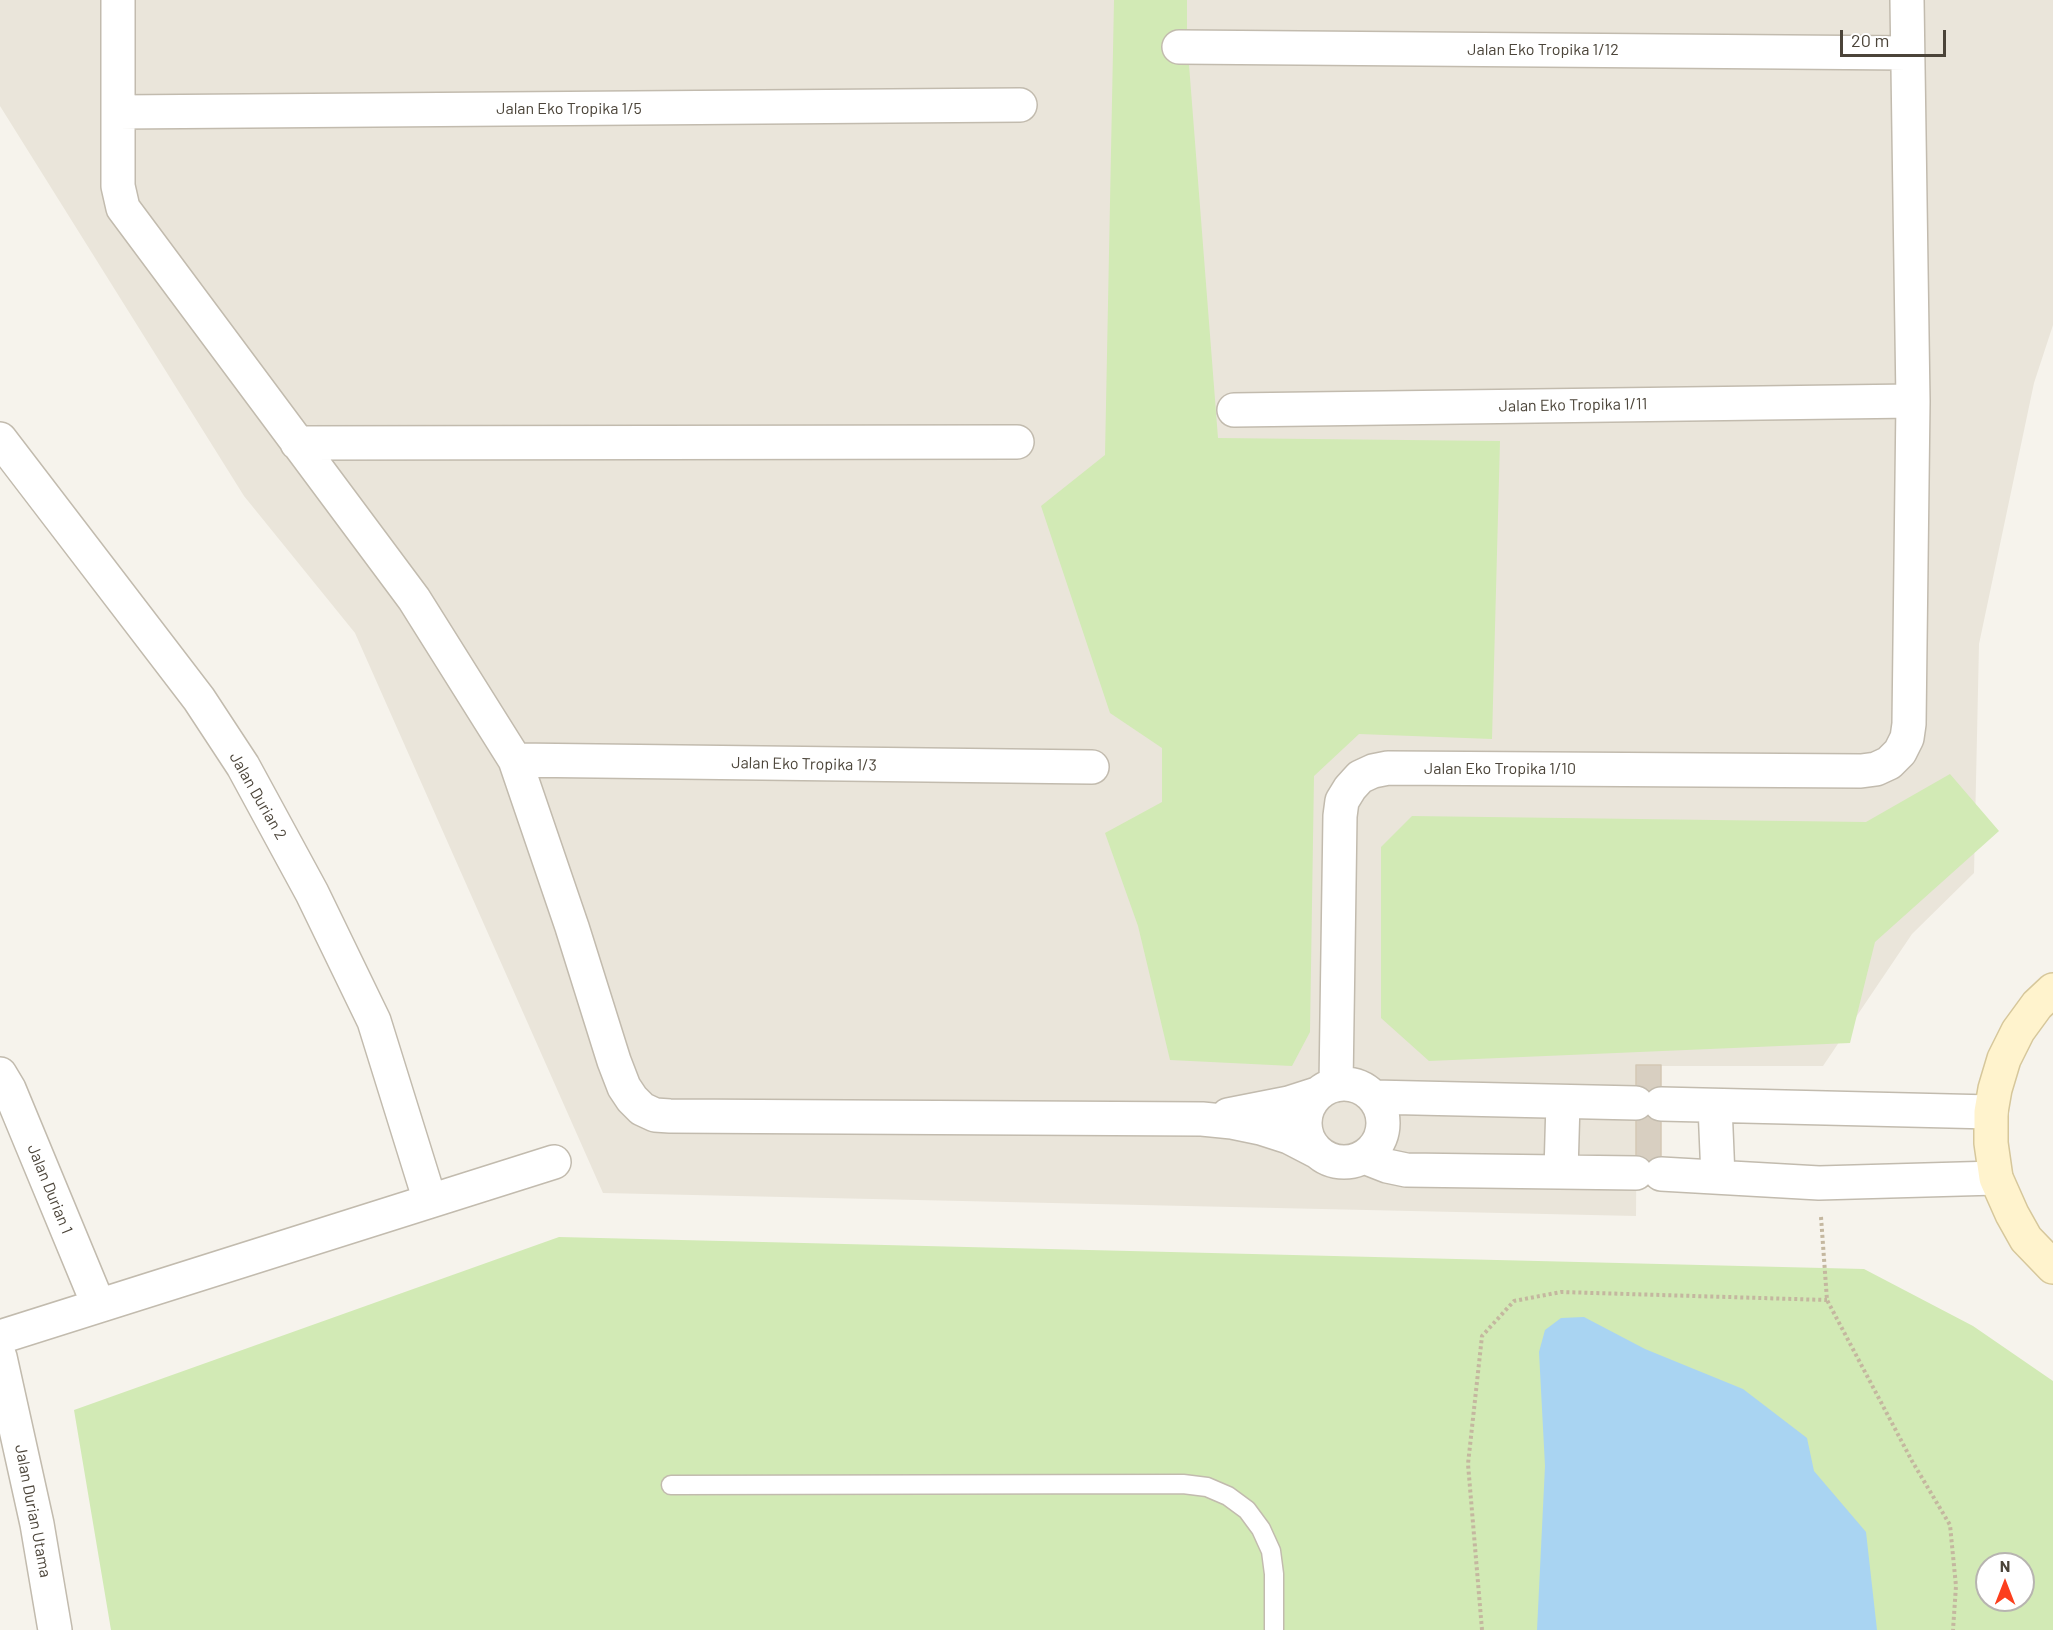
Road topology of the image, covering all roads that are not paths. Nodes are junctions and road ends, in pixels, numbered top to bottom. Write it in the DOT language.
graph roads {
  1 [pos="118,0"];
  2 [pos="1907,0"];
  3 [pos="1179,47"];
  4 [pos="1907,53"];
  5 [pos="1020,105"];
  6 [pos="118,112"];
  7 [pos="1913,400"];
  8 [pos="1234,410"];
  9 [pos="0,439"];
  10 [pos="1017,442"];
  11 [pos="297,443"];
  12 [pos="515,760"];
  13 [pos="1092,767"];
  14 [pos="2053,990"];
  15 [pos="0,1074"];
  16 [pos="1327,1090"];
  17 [pos="1373,1097"];
  18 [pos="1563,1101"];
  19 [pos="1715,1106"];
  20 [pos="1991,1112"];
  21 [pos="1202,1119"];
  22 [pos="1316,1151"];
  23 [pos="1364,1157"];
  24 [pos="554,1162"];
  25 [pos="1562,1173"];
  26 [pos="1718,1177"];
  27 [pos="1996,1178"];
  28 [pos="430,1201"];
  29 [pos="2053,1267"];
  30 [pos="98,1304"];
  31 [pos="0,1337"];
  32 [pos="0,1358"];
  33 [pos="671,1485"];
  34 [pos="55,1630"];
  35 [pos="1274,1630"];
  1 -- 6 [label="street"];
  2 -- 4 [label="street, Jalan Eko Tropika 1/10"];
  3 -- 4 [label="street, Jalan Eko Tropika 1/12"];
  4 -- 7 [label="street, Jalan Eko Tropika 1/10"];
  5 -- 6 [label="street, Jalan Eko Tropika 1/5"];
  6 -- 11 [label="street"];
  7 -- 8 [label="street, Jalan Eko Tropika 1/11"];
  7 -- 16 [label="street, Jalan Eko Tropika 1/10"];
  9 -- 28 [label="street, Jalan Durian 2"];
  10 -- 11 [label="street"];
  11 -- 12 [label="street"];
  12 -- 13 [label="street, Jalan Eko Tropika 1/3"];
  12 -- 21 [label="street"];
  14 -- 20 [label="street"];
  15 -- 30 [label="street, Jalan Durian 1"];
  16 -- 17 [label="street"];
  16 -- 21 [label="street"];
  16 -- 22 [label="street"];
  17 -- 18 [label="street"];
  17 -- 23 [label="street"];
  18 -- 19 [label="street"];
  18 -- 25 [label="street"];
  19 -- 20 [label="street"];
  19 -- 26 [label="street"];
  20 -- 27 [label="street"];
  21 -- 22 [label="street"];
  22 -- 23 [label="street"];
  23 -- 25 [label="street"];
  24 -- 28 [label="street"];
  25 -- 26 [label="street"];
  26 -- 27 [label="street"];
  27 -- 29 [label="street"];
  28 -- 30 [label="street"];
  30 -- 31 [label="street"];
  32 -- 34 [label="street, Jalan Durian Utama"];
  33 -- 35 [label="lane"];
}
